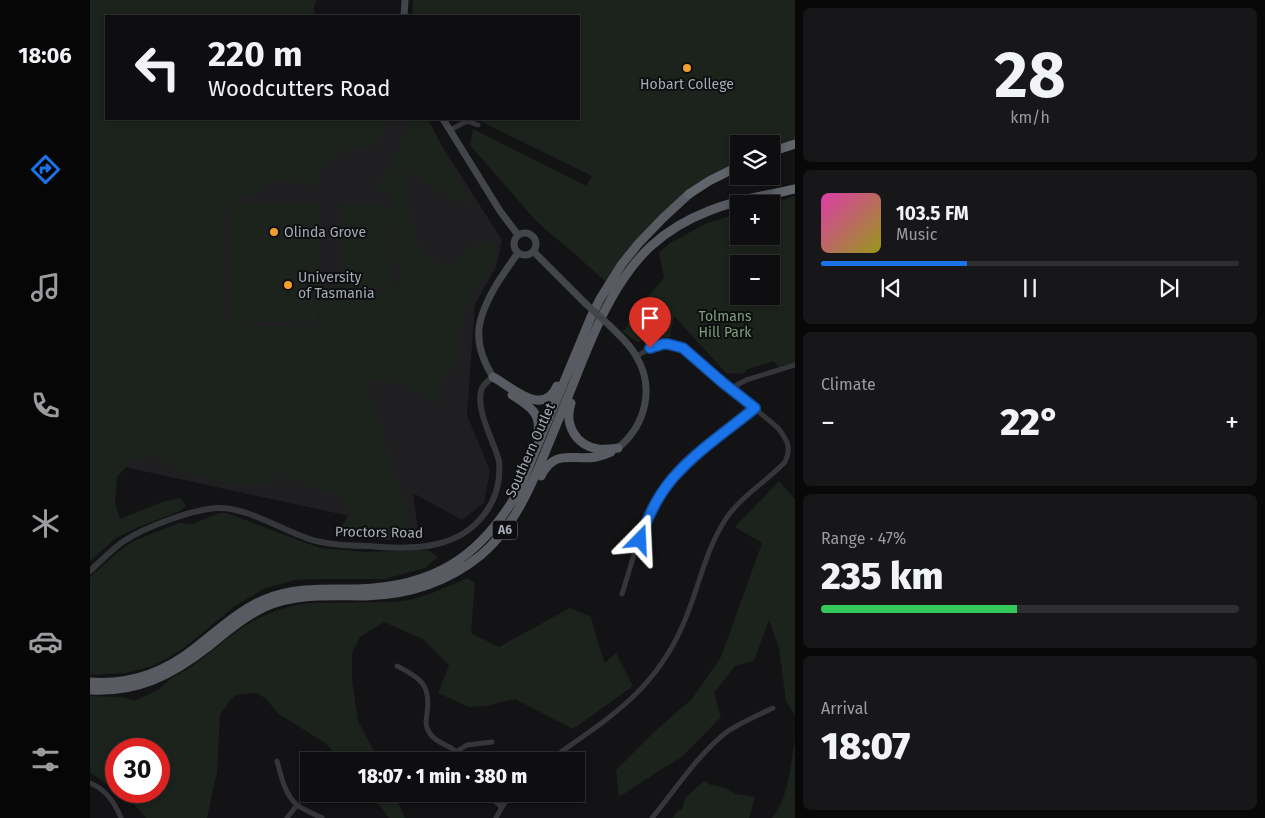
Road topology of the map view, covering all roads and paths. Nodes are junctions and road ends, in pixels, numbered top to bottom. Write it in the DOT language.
graph roads {
  1 [pos="405,0"];
  2 [pos="404,15"];
  3 [pos="444,120"];
  4 [pos="478,125"];
  5 [pos="450,130"];
  6 [pos="795,144"];
  7 [pos="780,149"];
  8 [pos="730,170"];
  9 [pos="795,190"];
  10 [pos="777,193"];
  11 [pos="771,195"];
  12 [pos="730,208"];
  13 [pos="518,235"];
  14 [pos="534,252"];
  15 [pos="518,253"];
  16 [pos="622,264"];
  17 [pos="637,356"];
  18 [pos="795,365"];
  19 [pos="493,377"];
  20 [pos="732,390"];
  21 [pos="755,408"];
  22 [pos="618,448"];
  23 [pos="515,515"];
  24 [pos="503,516"];
  25 [pos="90,571"];
  26 [pos="622,594"];
  27 [pos="397,666"];
  28 [pos="90,682"];
  29 [pos="90,690"];
  30 [pos="773,708"];
  31 [pos="492,742"];
  32 [pos="456,752"];
  33 [pos="561,752"];
  34 [pos="277,762"];
  35 [pos="90,783"];
  36 [pos="496,802"];
  37 [pos="505,802"];
  38 [pos="297,805"];
  39 [pos="502,807"];
  40 [pos="121,818"];
  41 [pos="287,818"];
  42 [pos="322,818"];
  43 [pos="496,818"];
  44 [pos="652,818"];
  1 -- 2 [label="main road"];
  3 -- 5 [label="main road"];
  4 -- 5 [label="street"];
  5 -- 13 [label="main road"];
  6 -- 7 [label="highway"];
  8 -- 16 [label="highway, Southern Outlet / A6"];
  9 -- 10 [label="highway, Southern Outlet / A6"];
  10 -- 11 [label="highway"];
  10 -- 23 [label="highway, Southern Outlet / A6"];
  12 -- 22 [label="highway"];
  13 -- 14 [label="main road"];
  13 -- 15 [label="main road"];
  14 -- 15 [label="main road"];
  14 -- 17 [label="main road, bridge"];
  15 -- 19 [label="main road"];
  16 -- 19 [label="highway"];
  16 -- 24 [label="highway, Southern Outlet / A6"];
  17 -- 20 [label="street"];
  17 -- 22 [label="main road"];
  18 -- 20 [label="street"];
  19 -- 24 [label="highway"];
  19 -- 25 [label="street, Proctors Road"];
  20 -- 21 [label="street"];
  21 -- 26 [label="street"];
  21 -- 33 [label="street"];
  22 -- 23 [label="highway"];
  23 -- 29 [label="highway, Southern Outlet / A6"];
  24 -- 28 [label="highway, Southern Outlet / A6"];
  27 -- 32 [label="street"];
  30 -- 44 [label="street"];
  31 -- 32 [label="street"];
  34 -- 38 [label="street"];
  35 -- 40 [label="street"];
  36 -- 39 [label="street"];
  37 -- 39 [label="street"];
  38 -- 41 [label="street"];
  38 -- 42 [label="street"];
  39 -- 43 [label="street"];
}
